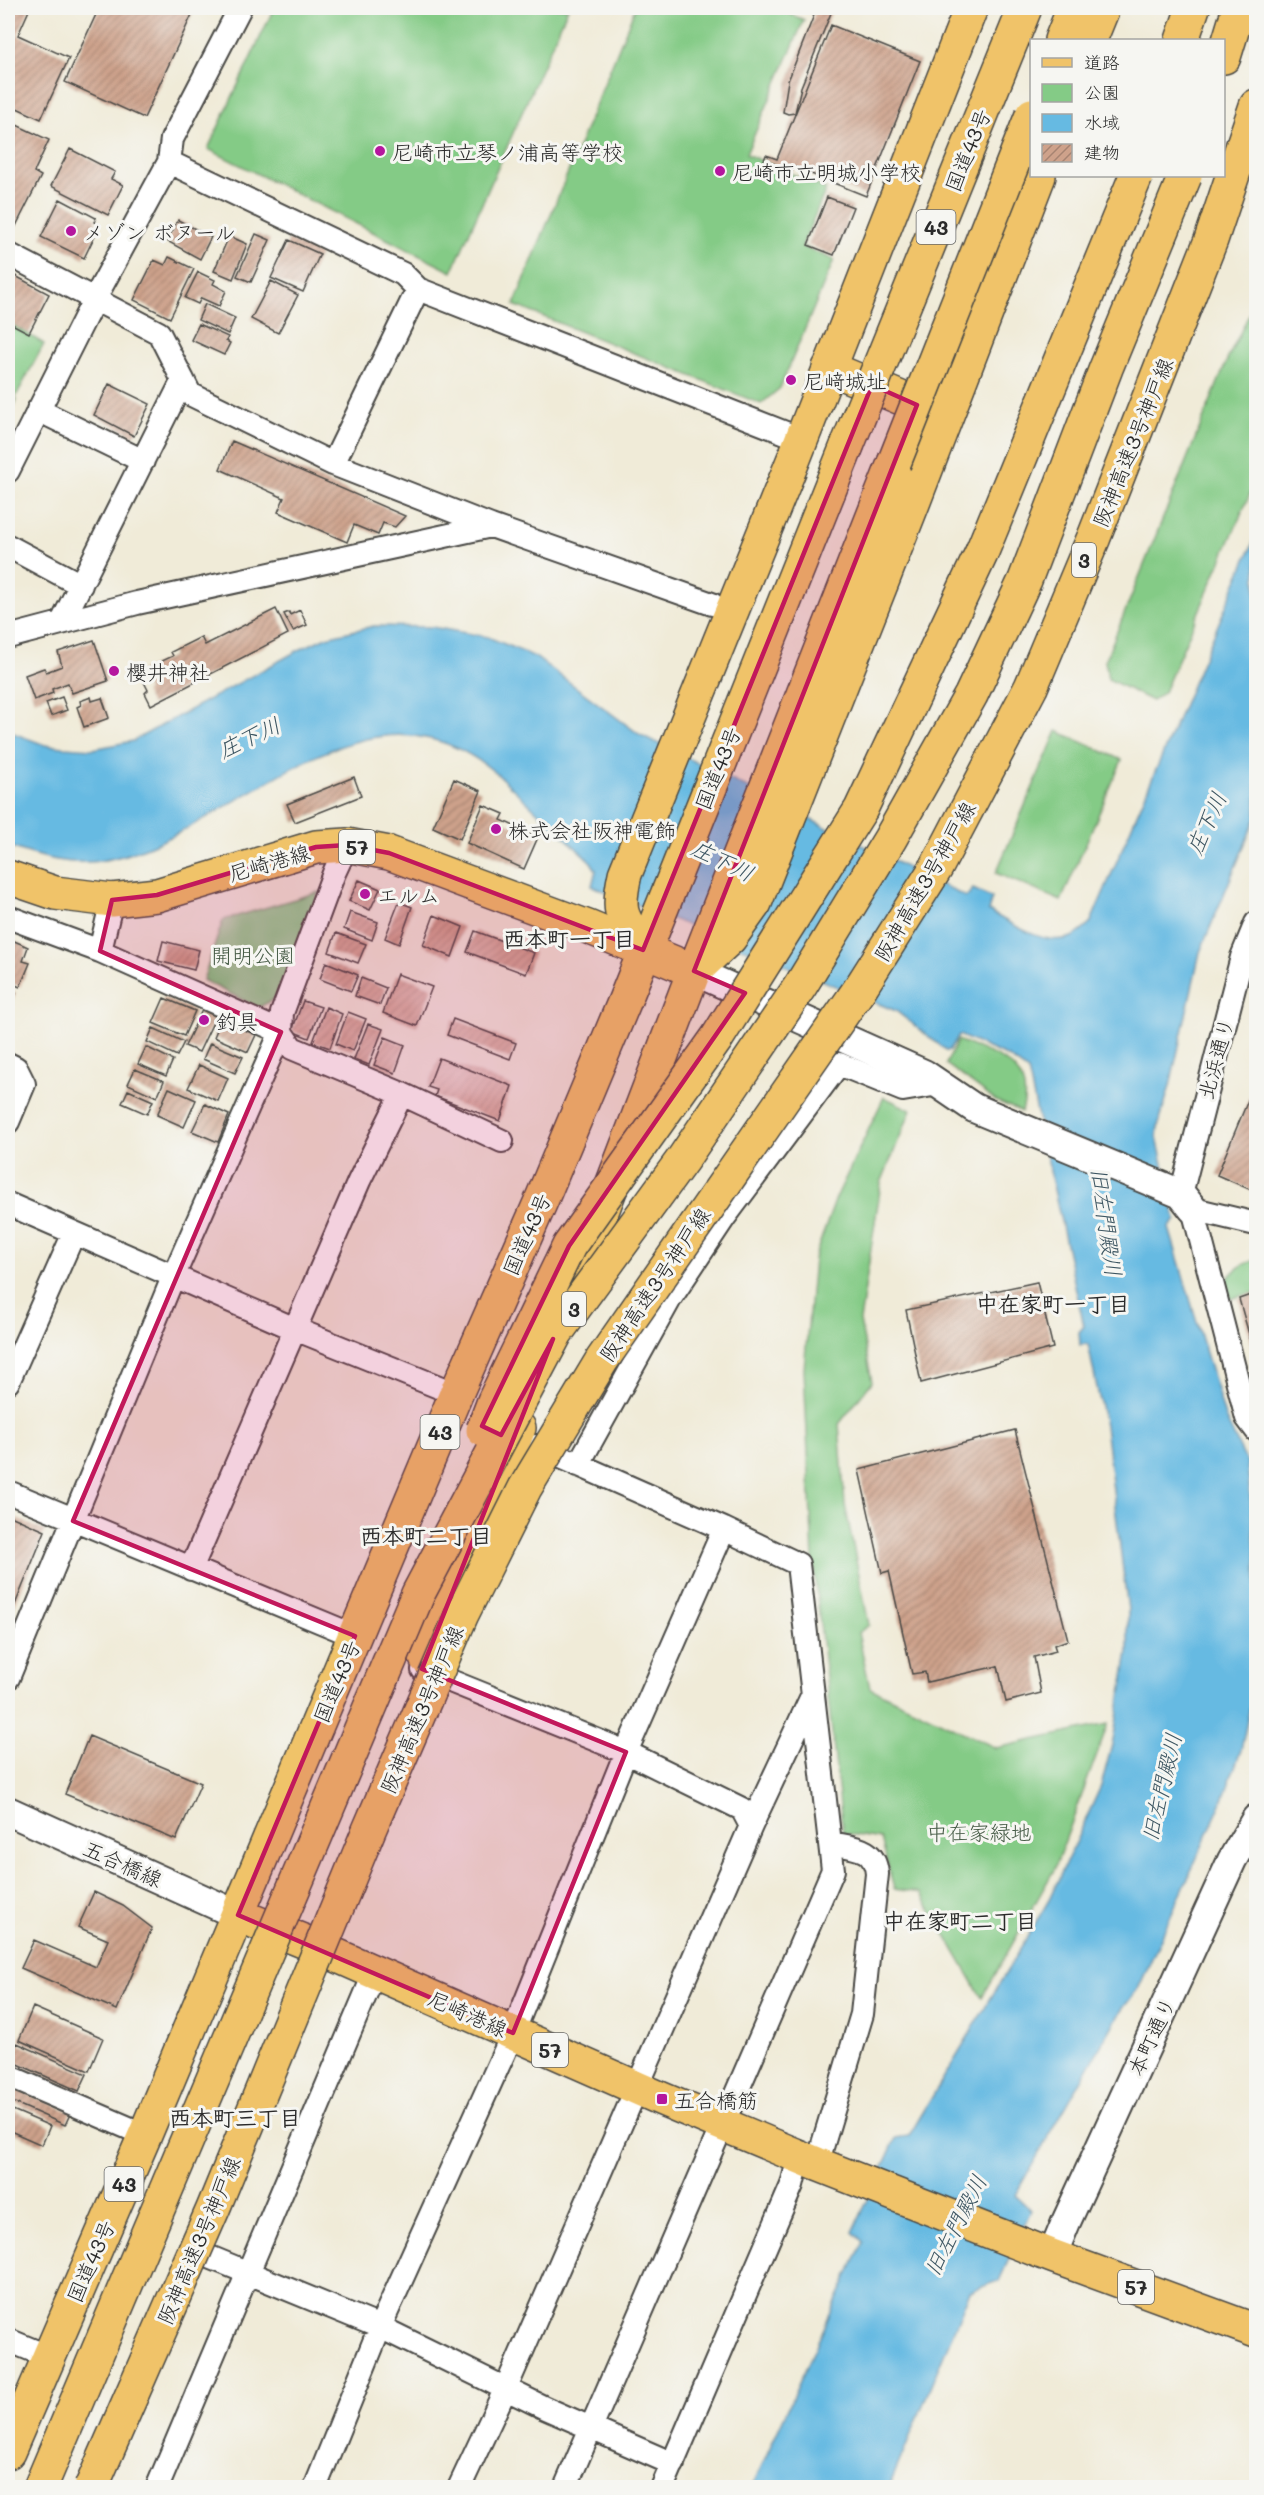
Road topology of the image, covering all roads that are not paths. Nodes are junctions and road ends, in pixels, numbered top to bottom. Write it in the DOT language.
graph roads {
  1 [pos="240,8"];
  2 [pos="971,8"];
  3 [pos="1024,8"];
  4 [pos="1074,8"];
  5 [pos="1103,8"];
  6 [pos="1193,8"];
  7 [pos="1239,8"];
  8 [pos="1061,39"];
  9 [pos="1090,39"];
  10 [pos="1182,39"];
  11 [pos="1225,54"];
  12 [pos="1257,105"];
  13 [pos="1030,120"];
  14 [pos="169,162"];
  15 [pos="1039,177"];
  16 [pos="1136,177"];
  17 [pos="1185,177"];
  18 [pos="8,254"];
  19 [pos="418,288"];
  20 [pos="94,300"];
  21 [pos="829,368"];
  22 [pos="183,380"];
  23 [pos="38,410"];
  24 [pos="946,417"];
  25 [pos="801,439"];
  26 [pos="142,461"];
  27 [pos="333,464"];
  28 [pos="8,471"];
  29 [pos="491,526"];
  30 [pos="8,546"];
  31 [pos="81,585"];
  32 [pos="712,604"];
  33 [pos="62,622"];
  34 [pos="8,637"];
  35 [pos="348,845"];
  36 [pos="8,877"];
  37 [pos="112,900"];
  38 [pos="8,917"];
  39 [pos="1257,923"];
  40 [pos="720,934"];
  41 [pos="643,950"];
  42 [pos="100,951"];
  43 [pos="694,971"];
  44 [pos="281,1032"];
  45 [pos="8,1064"];
  46 [pos="939,1084"];
  47 [pos="402,1094"];
  48 [pos="8,1122"];
  49 [pos="502,1141"];
  50 [pos="1181,1198"];
  51 [pos="8,1204"];
  52 [pos="1257,1224"];
  53 [pos="74,1233"];
  54 [pos="174,1275"];
  55 [pos="295,1329"];
  56 [pos="14,1349"];
  57 [pos="8,1383"];
  58 [pos="456,1394"];
  59 [pos="1257,1430"];
  60 [pos="516,1437"];
  61 [pos="578,1465"];
  62 [pos="8,1492"];
  63 [pos="73,1521"];
  64 [pos="724,1529"];
  65 [pos="190,1569"];
  66 [pos="418,1594"];
  67 [pos="355,1636"];
  68 [pos="10,1665"];
  69 [pos="422,1669"];
  70 [pos="813,1694"];
  71 [pos="626,1752"];
  72 [pos="8,1811"];
  73 [pos="751,1813"];
  74 [pos="1257,1819"];
  75 [pos="830,1843"];
  76 [pos="238,1915"];
  77 [pos="314,1945"];
  78 [pos="375,1972"];
  79 [pos="513,2033"];
  80 [pos="8,2076"];
  81 [pos="637,2088"];
  82 [pos="722,2125"];
  83 [pos="145,2135"];
  84 [pos="808,2161"];
  85 [pos="195,2251"];
  86 [pos="1052,2256"];
  87 [pos="249,2272"];
  88 [pos="380,2327"];
  89 [pos="1257,2331"];
  90 [pos="8,2340"];
  91 [pos="49,2357"];
  92 [pos="506,2388"];
  93 [pos="591,2428"];
  94 [pos="8,2452"];
  95 [pos="673,2464"];
  96 [pos="40,2487"];
  97 [pos="94,2487"];
  98 [pos="158,2487"];
  99 [pos="315,2487"];
  100 [pos="459,2487"];
  101 [pos="565,2487"];
  102 [pos="662,2487"];
  1 -- 14 [label="street"];
  2 -- 21 [label="main road"];
  3 -- 41 [label="main road, 国道43号 / 43, bridge"];
  4 -- 8 [label="main road"];
  5 -- 9 [label="main road"];
  6 -- 10 [label="main road"];
  7 -- 11 [label="main road"];
  12 -- 97 [label="main road, 阪神高速3号神戸線 / 3, bridge"];
  13 -- 40 [label="main road, 43, bridge"];
  14 -- 19 [label="street"];
  14 -- 20 [label="street"];
  15 -- 24 [label="main road"];
  16 -- 66 [label="main road, bridge"];
  17 -- 66 [label="main road, 3, bridge"];
  18 -- 20 [label="street"];
  19 -- 25 [label="street"];
  19 -- 27 [label="street"];
  20 -- 22 [label="street"];
  20 -- 23 [label="street"];
  21 -- 24 [label="main road"];
  21 -- 25 [label="main road"];
  22 -- 26 [label="street"];
  22 -- 27 [label="street"];
  23 -- 26 [label="street"];
  23 -- 28 [label="street"];
  24 -- 40 [label="main road"];
  25 -- 41 [label="main road"];
  26 -- 31 [label="street"];
  27 -- 29 [label="street"];
  29 -- 32 [label="street"];
  29 -- 33 [label="street"];
  30 -- 31 [label="street"];
  31 -- 33 [label="street"];
  33 -- 34 [label="street"];
  35 -- 37 [label="main road, 尼崎港線 / 57"];
  35 -- 41 [label="main road, 尼崎港線 / 57"];
  35 -- 44 [label="street"];
  36 -- 37 [label="main road, 尼崎港線 / 57"];
  37 -- 42 [label="street"];
  38 -- 42 [label="street"];
  39 -- 50 [label="street, 北浜通り"];
  40 -- 43 [label="main road, 43"];
  41 -- 43 [label="main road, 尼崎港線 / 57"];
  41 -- 58 [label="main road, 国道43号 / 43"];
  42 -- 44 [label="street"];
  43 -- 46 [label="street"];
  43 -- 60 [label="main road, 43"];
  44 -- 47 [label="street"];
  44 -- 54 [label="street"];
  45 -- 48 [label="street"];
  46 -- 50 [label="street"];
  46 -- 61 [label="street"];
  47 -- 49 [label="street"];
  47 -- 55 [label="street"];
  50 -- 52 [label="street"];
  50 -- 59 [label="street"];
  51 -- 53 [label="street"];
  53 -- 54 [label="street"];
  53 -- 56 [label="street"];
  54 -- 55 [label="street"];
  54 -- 63 [label="street"];
  55 -- 58 [label="street"];
  55 -- 65 [label="street"];
  56 -- 57 [label="street"];
  58 -- 67 [label="main road, 国道43号 / 43"];
  60 -- 61 [label="street"];
  60 -- 69 [label="main road, 43"];
  61 -- 64 [label="street"];
  62 -- 63 [label="street"];
  63 -- 65 [label="street"];
  63 -- 68 [label="street"];
  64 -- 70 [label="street"];
  64 -- 71 [label="street"];
  65 -- 67 [label="street"];
  66 -- 96 [label="main road, 3, bridge"];
  67 -- 76 [label="main road, 国道43号 / 43"];
  69 -- 71 [label="street"];
  69 -- 77 [label="main road, 43"];
  70 -- 73 [label="street"];
  70 -- 75 [label="street"];
  71 -- 73 [label="street"];
  71 -- 79 [label="street"];
  72 -- 76 [label="street, 五合橋線"];
  73 -- 81 [label="street"];
  74 -- 86 [label="street, 本町通り"];
  75 -- 82 [label="street"];
  75 -- 84 [label="street"];
  76 -- 77 [label="main road, 尼崎港線 / 57"];
  76 -- 83 [label="main road, 国道43号 / 43"];
  77 -- 78 [label="main road, 尼崎港線 / 57"];
  77 -- 85 [label="main road, 43"];
  78 -- 79 [label="main road, 尼崎港線 / 57"];
  78 -- 87 [label="street"];
  79 -- 81 [label="main road, 尼崎港線 / 57"];
  79 -- 88 [label="street"];
  80 -- 83 [label="street"];
  81 -- 82 [label="main road, 尼崎港線 / 57"];
  81 -- 92 [label="street"];
  82 -- 84 [label="main road, 尼崎港線 / 57"];
  82 -- 93 [label="street"];
  83 -- 91 [label="main road, 国道43号 / 43"];
  84 -- 86 [label="main road, 尼崎港線 / 57"];
  84 -- 95 [label="street"];
  85 -- 87 [label="street"];
  85 -- 97 [label="main road, 43"];
  86 -- 89 [label="main road, 57"];
  87 -- 88 [label="street"];
  87 -- 98 [label="street"];
  88 -- 92 [label="street"];
  88 -- 99 [label="street"];
  90 -- 91 [label="street"];
  91 -- 94 [label="main road, 国道43号 / 43"];
  92 -- 93 [label="street"];
  92 -- 100 [label="street"];
  93 -- 95 [label="street"];
  93 -- 101 [label="street"];
  95 -- 102 [label="street"];
}
